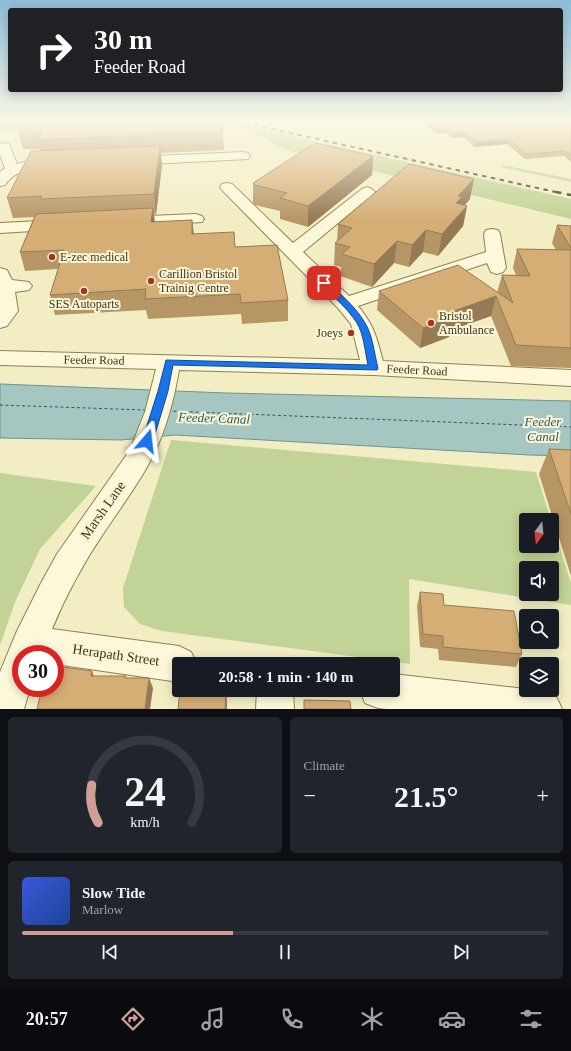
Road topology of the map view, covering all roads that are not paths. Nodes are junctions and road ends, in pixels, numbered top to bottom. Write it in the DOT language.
graph roads {
  1 [pos="7,154"];
  2 [pos="243,156"];
  3 [pos="119,161"];
  4 [pos="65,164"];
  5 [pos="12,169"];
  6 [pos="0,182"];
  7 [pos="226,187"];
  8 [pos="367,192"];
  9 [pos="196,220"];
  10 [pos="109,223"];
  11 [pos="78,224"];
  12 [pos="0,228"];
  13 [pos="492,234"];
  14 [pos="293,251"];
  15 [pos="9,282"];
  16 [pos="345,304"];
  17 [pos="0,322"];
  18 [pos="0,358"];
  19 [pos="169,362"];
  20 [pos="373,368"];
  21 [pos="571,378"];
  22 [pos="29,645"];
  23 [pos="64,656"];
  24 [pos="172,664"];
  25 [pos="12,689"];
  26 [pos="400,693"];
  27 [pos="275,697"];
  28 [pos="5,709"];
  29 [pos="275,709"];
  30 [pos="543,709"];
  1 -- 5 [label="street"];
  2 -- 3 [label="street"];
  4 -- 5 [label="street"];
  5 -- 6 [label="street"];
  7 -- 14 [label="street"];
  8 -- 14 [label="street"];
  9 -- 10 [label="street"];
  11 -- 12 [label="street"];
  13 -- 16 [label="street"];
  14 -- 16 [label="street"];
  15 -- 17 [label="street"];
  16 -- 20 [label="street"];
  18 -- 19 [label="street, Feeder Road"];
  19 -- 20 [label="street, Feeder Road"];
  19 -- 22 [label="street, Marsh Lane"];
  20 -- 21 [label="street, Feeder Road"];
  23 -- 24 [label="street, Herapath Street"];
  25 -- 28 [label="street, Marsh Lane"];
  26 -- 30 [label="street"];
  27 -- 29 [label="street"];
}
